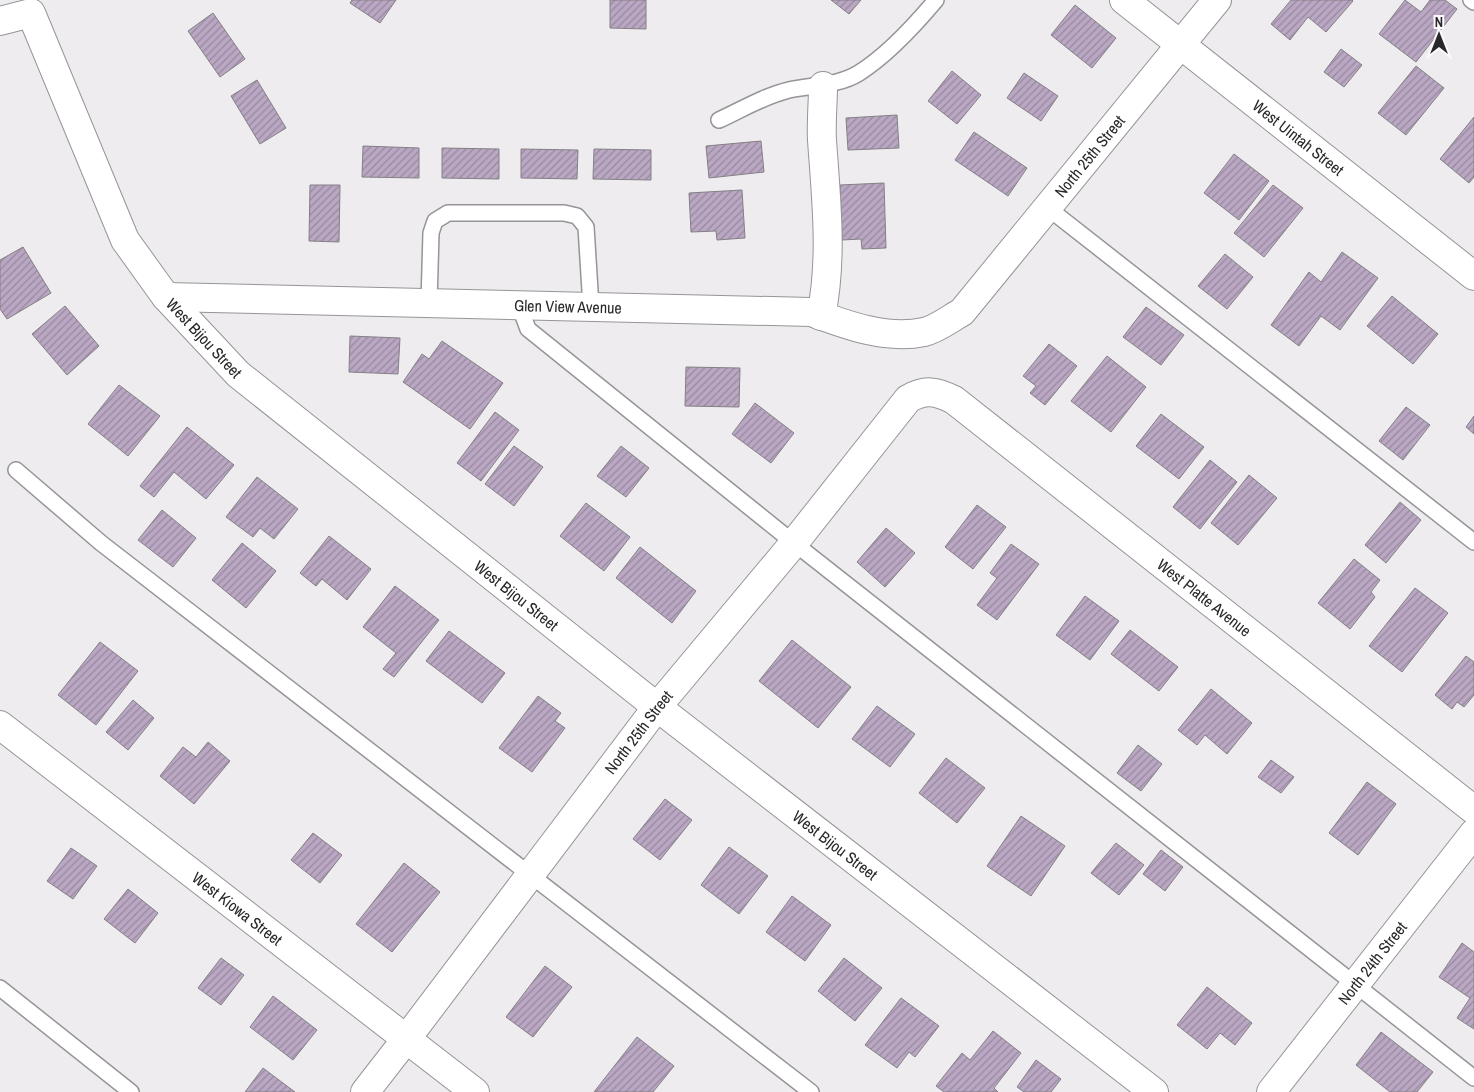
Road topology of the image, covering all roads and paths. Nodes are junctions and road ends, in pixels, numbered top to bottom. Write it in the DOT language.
graph roads {
  1 [pos="936,0"];
  2 [pos="1124,0"];
  3 [pos="1217,0"];
  4 [pos="29,6"];
  5 [pos="0,21"];
  6 [pos="1181,46"];
  7 [pos="823,86"];
  8 [pos="719,120"];
  9 [pos="1048,208"];
  10 [pos="1474,276"];
  11 [pos="166,297"];
  12 [pos="429,303"];
  13 [pos="518,305"];
  14 [pos="591,307"];
  15 [pos="962,312"];
  16 [pos="821,316"];
  17 [pos="930,391"];
  18 [pos="16,470"];
  19 [pos="1474,542"];
  20 [pos="794,544"];
  21 [pos="656,708"];
  22 [pos="0,725"];
  23 [pos="1474,810"];
  24 [pos="1474,834"];
  25 [pos="530,876"];
  26 [pos="1354,986"];
  27 [pos="0,988"];
  28 [pos="408,1038"];
  29 [pos="1474,1078"];
  30 [pos="132,1092"];
  31 [pos="364,1092"];
  32 [pos="475,1092"];
  33 [pos="811,1092"];
  34 [pos="1154,1092"];
  35 [pos="1271,1092"];
  1 -- 7 [label="lane"];
  2 -- 6 [label="street, West Uintah Street"];
  3 -- 6 [label="street, North 25th Street"];
  4 -- 5 [label="street, West Bijou Street"];
  4 -- 11 [label="street, West Bijou Street"];
  6 -- 9 [label="street, North 25th Street"];
  6 -- 10 [label="street, West Uintah Street"];
  7 -- 8 [label="lane"];
  7 -- 16 [label="street"];
  9 -- 15 [label="street, North 25th Street"];
  9 -- 19 [label="lane"];
  11 -- 12 [label="street, Glen View Avenue"];
  11 -- 21 [label="street, West Bijou Street"];
  12 -- 13 [label="street, Glen View Avenue"];
  12 -- 14 [label="lane"];
  13 -- 14 [label="street, Glen View Avenue"];
  13 -- 20 [label="lane"];
  14 -- 16 [label="street, Glen View Avenue"];
  15 -- 16 [label="street, Glen View Avenue"];
  17 -- 20 [label="street, North 25th Street"];
  17 -- 23 [label="street, West Platte Avenue"];
  18 -- 25 [label="lane"];
  20 -- 21 [label="street, North 25th Street"];
  20 -- 26 [label="lane"];
  21 -- 25 [label="street, North 25th Street"];
  21 -- 34 [label="street, West Bijou Street"];
  22 -- 28 [label="street, West Kiowa Street"];
  24 -- 26 [label="street, North 24th Street"];
  25 -- 28 [label="street, North 25th Street"];
  25 -- 33 [label="lane"];
  26 -- 29 [label="lane"];
  26 -- 35 [label="street, North 24th Street"];
  27 -- 30 [label="lane"];
  28 -- 31 [label="street, North 25th Street"];
  28 -- 32 [label="street, West Kiowa Street"];
}
